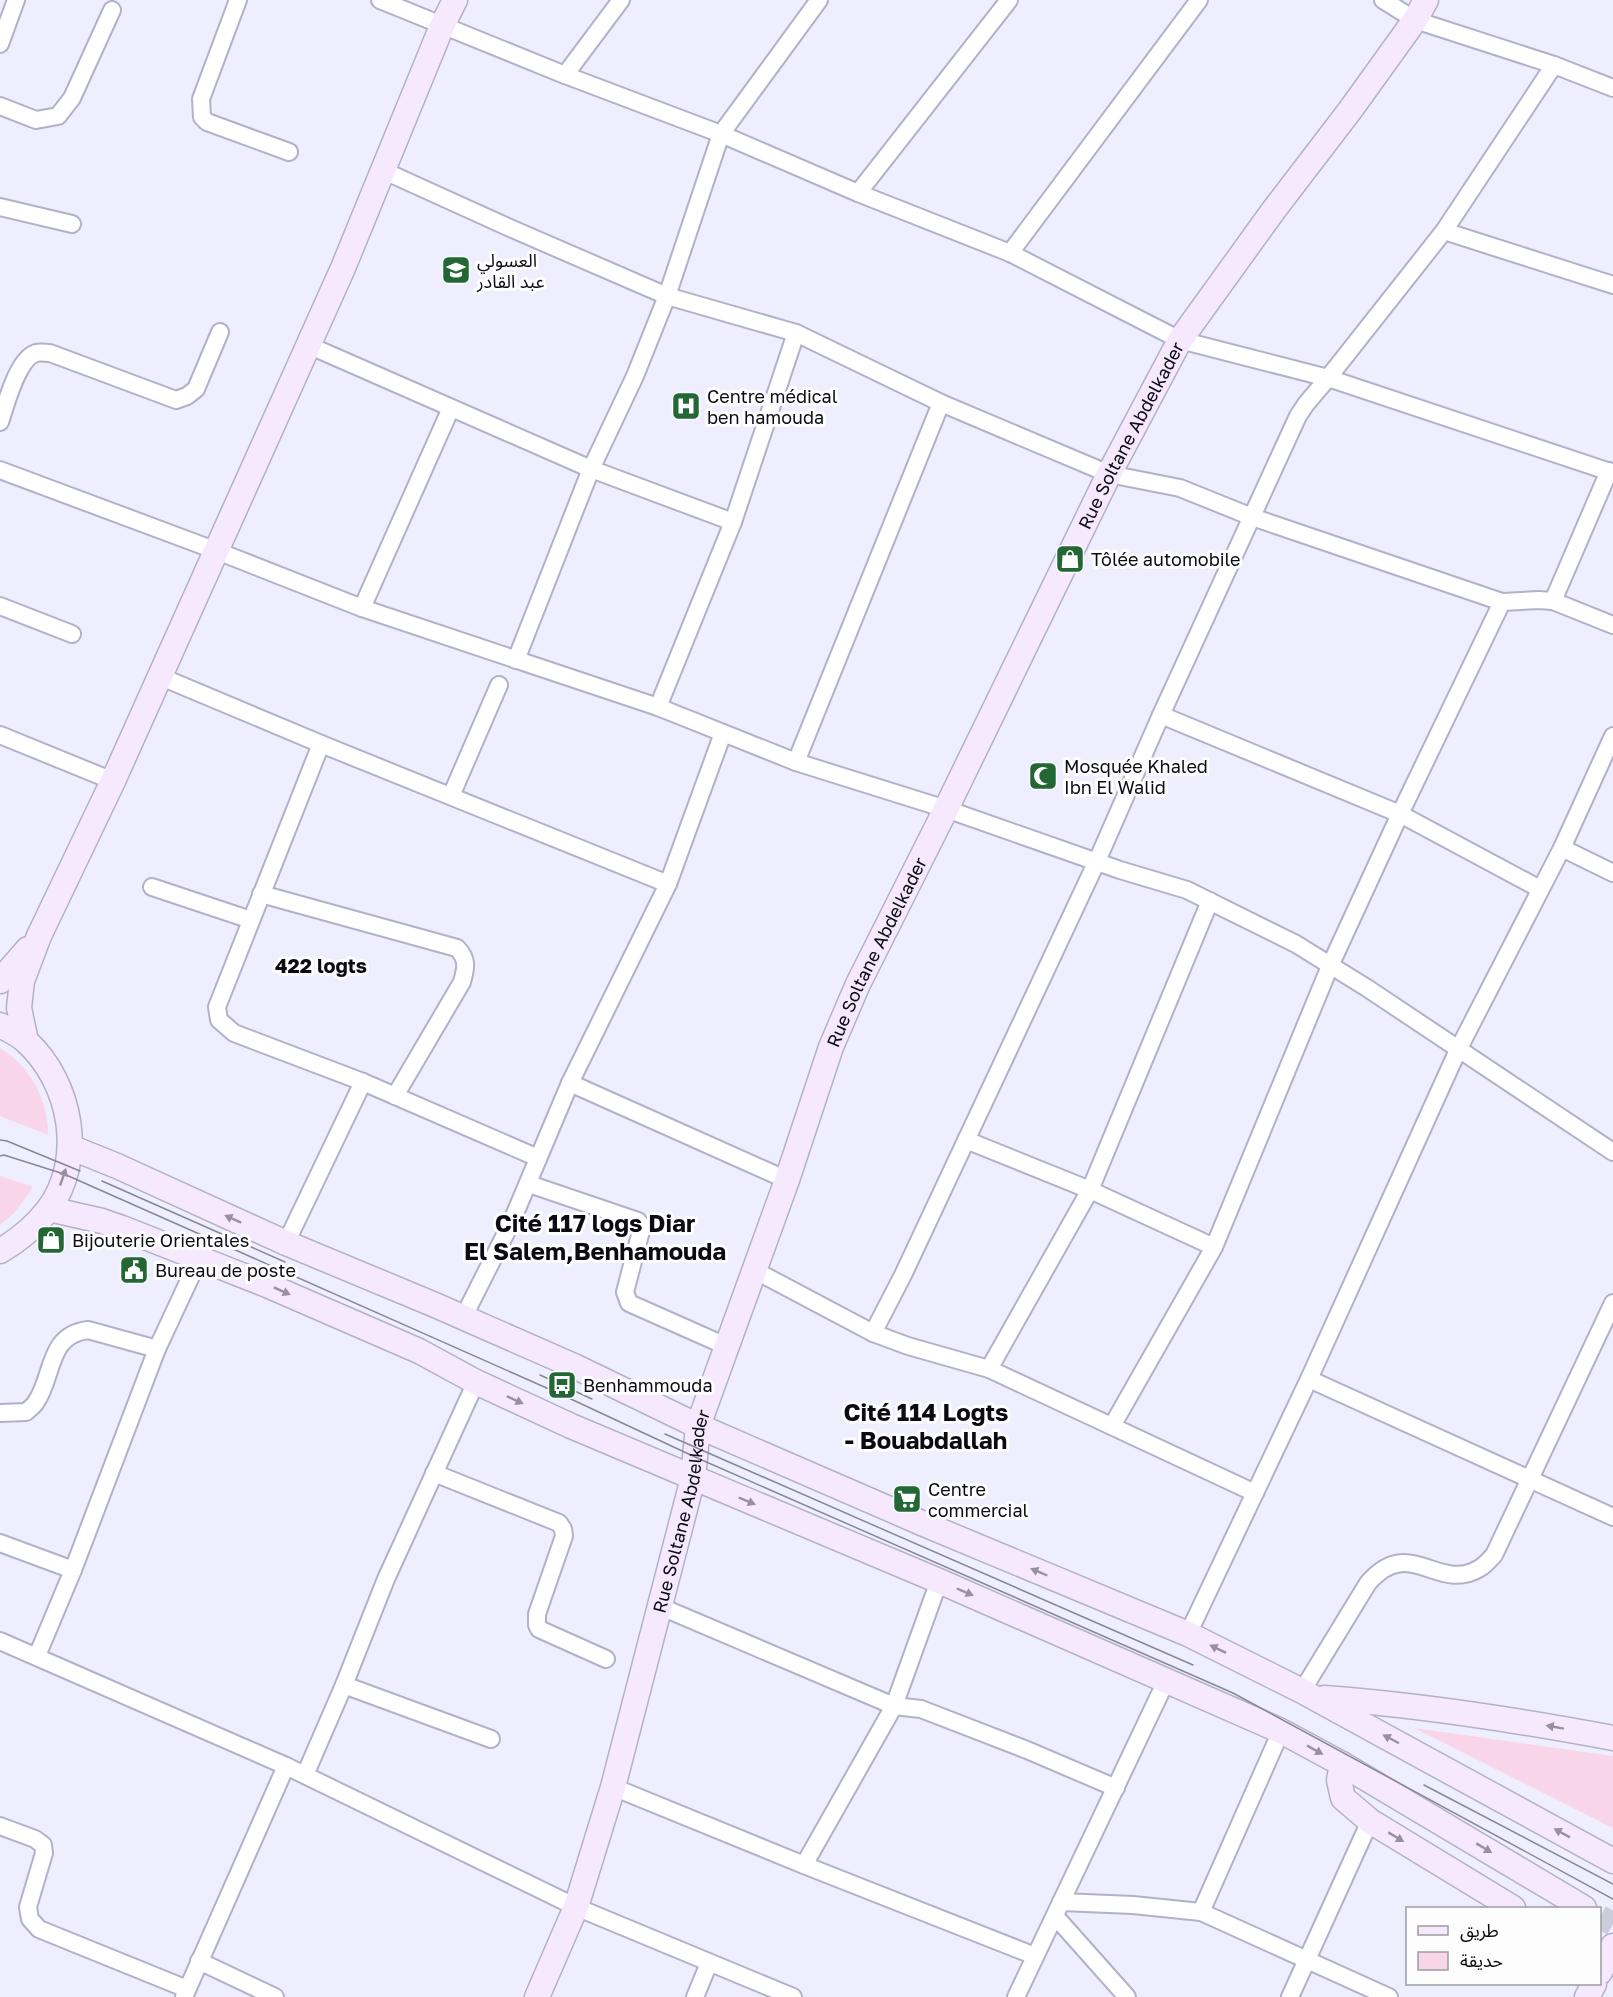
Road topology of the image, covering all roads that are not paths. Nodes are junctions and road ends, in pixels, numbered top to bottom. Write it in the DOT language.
graph roads {
  1 [pos="16,0"];
  2 [pos="238,0"];
  3 [pos="380,0"];
  4 [pos="455,0"];
  5 [pos="621,0"];
  6 [pos="819,0"];
  7 [pos="1009,0"];
  8 [pos="1199,0"];
  9 [pos="1383,0"];
  10 [pos="112,10"];
  11 [pos="1421,10"];
  12 [pos="442,26"];
  13 [pos="0,44"];
  14 [pos="1554,65"];
  15 [pos="565,75"];
  16 [pos="1613,88"];
  17 [pos="0,106"];
  18 [pos="721,134"];
  19 [pos="290,152"];
  20 [pos="382,170"];
  21 [pos="858,193"];
  22 [pos="0,207"];
  23 [pos="72,224"];
  24 [pos="1444,231"];
  25 [pos="1010,253"];
  26 [pos="1613,285"];
  27 [pos="667,296"];
  28 [pos="220,332"];
  29 [pos="796,333"];
  30 [pos="1180,340"];
  31 [pos="308,345"];
  32 [pos="1328,378"];
  33 [pos="942,403"];
  34 [pos="451,408"];
  35 [pos="0,422"];
  36 [pos="591,469"];
  37 [pos="0,470"];
  38 [pos="1611,472"];
  39 [pos="1109,474"];
  40 [pos="1252,517"];
  41 [pos="733,522"];
  42 [pos="217,551"];
  43 [pos="1502,602"];
  44 [pos="1553,602"];
  45 [pos="0,606"];
  46 [pos="362,608"];
  47 [pos="1613,625"];
  48 [pos="72,634"];
  49 [pos="516,660"];
  50 [pos="159,676"];
  51 [pos="499,685"];
  52 [pos="658,707"];
  53 [pos="1161,715"];
  54 [pos="723,733"];
  55 [pos="0,735"];
  56 [pos="1613,736"];
  57 [pos="321,744"];
  58 [pos="796,762"];
  59 [pos="112,781"];
  60 [pos="451,796"];
  61 [pos="946,809"];
  62 [pos="1400,814"];
  63 [pos="1562,848"];
  64 [pos="1097,861"];
  65 [pos="1613,873"];
  66 [pos="668,884"];
  67 [pos="152,887"];
  68 [pos="1540,889"];
  69 [pos="261,894"];
  70 [pos="1210,901"];
  71 [pos="251,920"];
  72 [pos="39,936"];
  73 [pos="1330,966"];
  74 [pos="4,971"];
  75 [pos="0,1024"];
  76 [pos="26,1041"];
  77 [pos="1458,1050"];
  78 [pos="363,1082"];
  79 [pos="570,1083"];
  80 [pos="395,1096"];
  81 [pos="966,1140"];
  82 [pos="70,1147"];
  83 [pos="1613,1152"];
  84 [pos="538,1158"];
  85 [pos="787,1180"];
  86 [pos="529,1184"];
  87 [pos="1090,1190"];
  88 [pos="49,1209"];
  89 [pos="286,1243"];
  90 [pos="1214,1247"];
  91 [pos="0,1251"];
  92 [pos="200,1258"];
  93 [pos="754,1270"];
  94 [pos="1613,1303"];
  95 [pos="463,1318"];
  96 [pos="1609,1324"];
  97 [pos="873,1333"];
  98 [pos="726,1346"];
  99 [pos="157,1349"];
  100 [pos="989,1369"];
  101 [pos="1309,1378"];
  102 [pos="476,1382"];
  103 [pos="0,1413"];
  104 [pos="698,1426"];
  105 [pos="1112,1426"];
  106 [pos="434,1473"];
  107 [pos="693,1478"];
  108 [pos="1530,1478"];
  109 [pos="1255,1493"];
  110 [pos="1613,1517"];
  111 [pos="0,1543"];
  112 [pos="73,1570"];
  113 [pos="939,1581"];
  114 [pos="659,1606"];
  115 [pos="1188,1634"];
  116 [pos="0,1641"];
  117 [pos="37,1656"];
  118 [pos="606,1659"];
  119 [pos="1167,1679"];
  120 [pos="344,1685"];
  121 [pos="1308,1694"];
  122 [pos="894,1706"];
  123 [pos="1281,1731"];
  124 [pos="1613,1738"];
  125 [pos="491,1739"];
  126 [pos="1342,1764"];
  127 [pos="286,1766"];
  128 [pos="304,1774"];
  129 [pos="613,1787"];
  130 [pos="1116,1788"];
  131 [pos="1370,1821"];
  132 [pos="0,1826"];
  133 [pos="1613,1861"];
  134 [pos="804,1865"];
  135 [pos="576,1907"];
  136 [pos="1511,1907"];
  137 [pos="1582,1907"];
  138 [pos="1058,1909"];
  139 [pos="1201,1912"];
  140 [pos="1035,1956"];
  141 [pos="1306,1960"];
  142 [pos="199,1961"];
  143 [pos="709,1963"];
  144 [pos="185,1993"];
  145 [pos="275,1997"];
  146 [pos="537,1997"];
  147 [pos="695,1997"];
  148 [pos="793,1997"];
  149 [pos="1016,1997"];
  150 [pos="1127,1997"];
  151 [pos="1290,1997"];
  152 [pos="1389,1997"];
  1 -- 13 [label="street"];
  2 -- 19 [label="street"];
  3 -- 12 [label="street"];
  4 -- 12 [label="main road"];
  5 -- 15 [label="street"];
  6 -- 18 [label="street"];
  7 -- 21 [label="street"];
  8 -- 25 [label="street"];
  9 -- 11 [label="street"];
  10 -- 17 [label="street"];
  11 -- 14 [label="street"];
  11 -- 30 [label="main road, Rue Soltane Abdelkader"];
  12 -- 15 [label="street"];
  12 -- 20 [label="main road"];
  14 -- 16 [label="street"];
  14 -- 24 [label="street"];
  15 -- 18 [label="street"];
  18 -- 21 [label="street"];
  18 -- 27 [label="street"];
  20 -- 27 [label="street"];
  20 -- 31 [label="main road"];
  21 -- 25 [label="street"];
  22 -- 23 [label="street"];
  24 -- 26 [label="street"];
  24 -- 32 [label="street"];
  25 -- 30 [label="street"];
  27 -- 29 [label="street"];
  27 -- 36 [label="street"];
  28 -- 35 [label="street"];
  29 -- 33 [label="street"];
  29 -- 41 [label="street"];
  30 -- 32 [label="street"];
  30 -- 39 [label="main road, Rue Soltane Abdelkader"];
  31 -- 34 [label="street"];
  31 -- 42 [label="main road"];
  32 -- 38 [label="street"];
  32 -- 40 [label="street"];
  33 -- 39 [label="street"];
  33 -- 58 [label="street"];
  34 -- 36 [label="street"];
  34 -- 46 [label="street"];
  36 -- 41 [label="street"];
  36 -- 49 [label="street"];
  37 -- 42 [label="street"];
  38 -- 44 [label="street"];
  39 -- 40 [label="street"];
  39 -- 61 [label="main road, Rue Soltane Abdelkader"];
  40 -- 43 [label="street"];
  40 -- 53 [label="street"];
  41 -- 52 [label="street"];
  42 -- 46 [label="street"];
  42 -- 50 [label="main road"];
  43 -- 44 [label="street"];
  43 -- 62 [label="street"];
  44 -- 47 [label="street"];
  45 -- 48 [label="street"];
  46 -- 49 [label="street"];
  49 -- 52 [label="street"];
  50 -- 57 [label="street"];
  50 -- 59 [label="main road"];
  51 -- 60 [label="street"];
  52 -- 54 [label="street"];
  53 -- 62 [label="street"];
  53 -- 64 [label="street"];
  54 -- 58 [label="street"];
  54 -- 66 [label="street"];
  55 -- 59 [label="street"];
  56 -- 63 [label="street"];
  57 -- 60 [label="street"];
  57 -- 69 [label="street"];
  58 -- 61 [label="street"];
  59 -- 72 [label="main road"];
  60 -- 66 [label="street"];
  61 -- 64 [label="street"];
  61 -- 85 [label="main road, Rue Soltane Abdelkader"];
  62 -- 68 [label="street"];
  62 -- 73 [label="street"];
  63 -- 65 [label="street"];
  63 -- 68 [label="street"];
  64 -- 70 [label="street"];
  64 -- 81 [label="street"];
  66 -- 79 [label="street"];
  67 -- 71 [label="street"];
  68 -- 77 [label="street"];
  69 -- 71 [label="street"];
  69 -- 80 [label="street"];
  70 -- 73 [label="street"];
  70 -- 87 [label="street"];
  71 -- 78 [label="street"];
  72 -- 74 [label="main road"];
  72 -- 76 [label="main road"];
  73 -- 77 [label="street"];
  73 -- 90 [label="street"];
  75 -- 76 [label="main road"];
  76 -- 82 [label="main road"];
  77 -- 83 [label="street"];
  77 -- 101 [label="street"];
  78 -- 80 [label="street"];
  78 -- 89 [label="street"];
  79 -- 84 [label="street"];
  79 -- 85 [label="street"];
  80 -- 84 [label="street"];
  81 -- 87 [label="street"];
  81 -- 97 [label="street"];
  88 -- 82 [label="main road, one-way"];
  89 -- 82 [label="main road, one-way"];
  84 -- 86 [label="street"];
  85 -- 93 [label="main road, Rue Soltane Abdelkader"];
  86 -- 95 [label="street"];
  86 -- 98 [label="street"];
  87 -- 90 [label="street"];
  87 -- 100 [label="street"];
  88 -- 91 [label="main road"];
  88 -- 92 [label="main road"];
  89 -- 95 [label="main road"];
  90 -- 105 [label="street"];
  92 -- 99 [label="street"];
  92 -- 102 [label="main road, one-way"];
  93 -- 97 [label="street"];
  93 -- 98 [label="main road, Rue Soltane Abdelkader"];
  94 -- 96 [label="street"];
  95 -- 104 [label="main road"];
  96 -- 108 [label="street"];
  97 -- 100 [label="street"];
  98 -- 104 [label="main road, Rue Soltane Abdelkader"];
  99 -- 103 [label="street"];
  99 -- 112 [label="street"];
  100 -- 105 [label="street"];
  101 -- 108 [label="street"];
  101 -- 109 [label="street"];
  102 -- 106 [label="street"];
  102 -- 107 [label="main road, one-way"];
  104 -- 107 [label="main road, Rue Soltane Abdelkader"];
  115 -- 104 [label="main road, one-way"];
  105 -- 109 [label="street"];
  106 -- 118 [label="street"];
  106 -- 120 [label="street"];
  107 -- 113 [label="main road, one-way"];
  107 -- 114 [label="main road, Rue Soltane Abdelkader"];
  108 -- 110 [label="street"];
  108 -- 121 [label="street"];
  109 -- 115 [label="street"];
  111 -- 112 [label="street"];
  112 -- 117 [label="street"];
  113 -- 119 [label="main road, one-way"];
  113 -- 122 [label="street"];
  114 -- 122 [label="street"];
  114 -- 129 [label="main road, Rue Soltane Abdelkader"];
  121 -- 115 [label="main road, one-way"];
  116 -- 117 [label="street"];
  117 -- 127 [label="street"];
  119 -- 123 [label="main road"];
  119 -- 130 [label="street"];
  120 -- 125 [label="street"];
  120 -- 128 [label="street"];
  124 -- 121 [label="main road, one-way"];
  133 -- 121 [label="main road, one-way"];
  122 -- 130 [label="street"];
  122 -- 134 [label="street"];
  123 -- 126 [label="main road, one-way"];
  123 -- 139 [label="street"];
  126 -- 131 [label="main road"];
  126 -- 137 [label="main road, one-way"];
  127 -- 128 [label="street"];
  127 -- 142 [label="street"];
  128 -- 135 [label="street"];
  129 -- 134 [label="street"];
  129 -- 135 [label="main road, Rue Soltane Abdelkader"];
  130 -- 138 [label="street"];
  131 -- 136 [label="main road, one-way"];
  131 -- 141 [label="street"];
  132 -- 144 [label="street"];
  134 -- 140 [label="street"];
  135 -- 143 [label="street"];
  135 -- 146 [label="main road, Rue Soltane Abdelkader"];
  138 -- 139 [label="street"];
  138 -- 140 [label="street"];
  138 -- 150 [label="street"];
  139 -- 141 [label="street"];
  140 -- 149 [label="street"];
  141 -- 151 [label="street"];
  141 -- 152 [label="street"];
  142 -- 144 [label="street"];
  142 -- 145 [label="street"];
  143 -- 147 [label="street"];
  143 -- 148 [label="street"];
}
